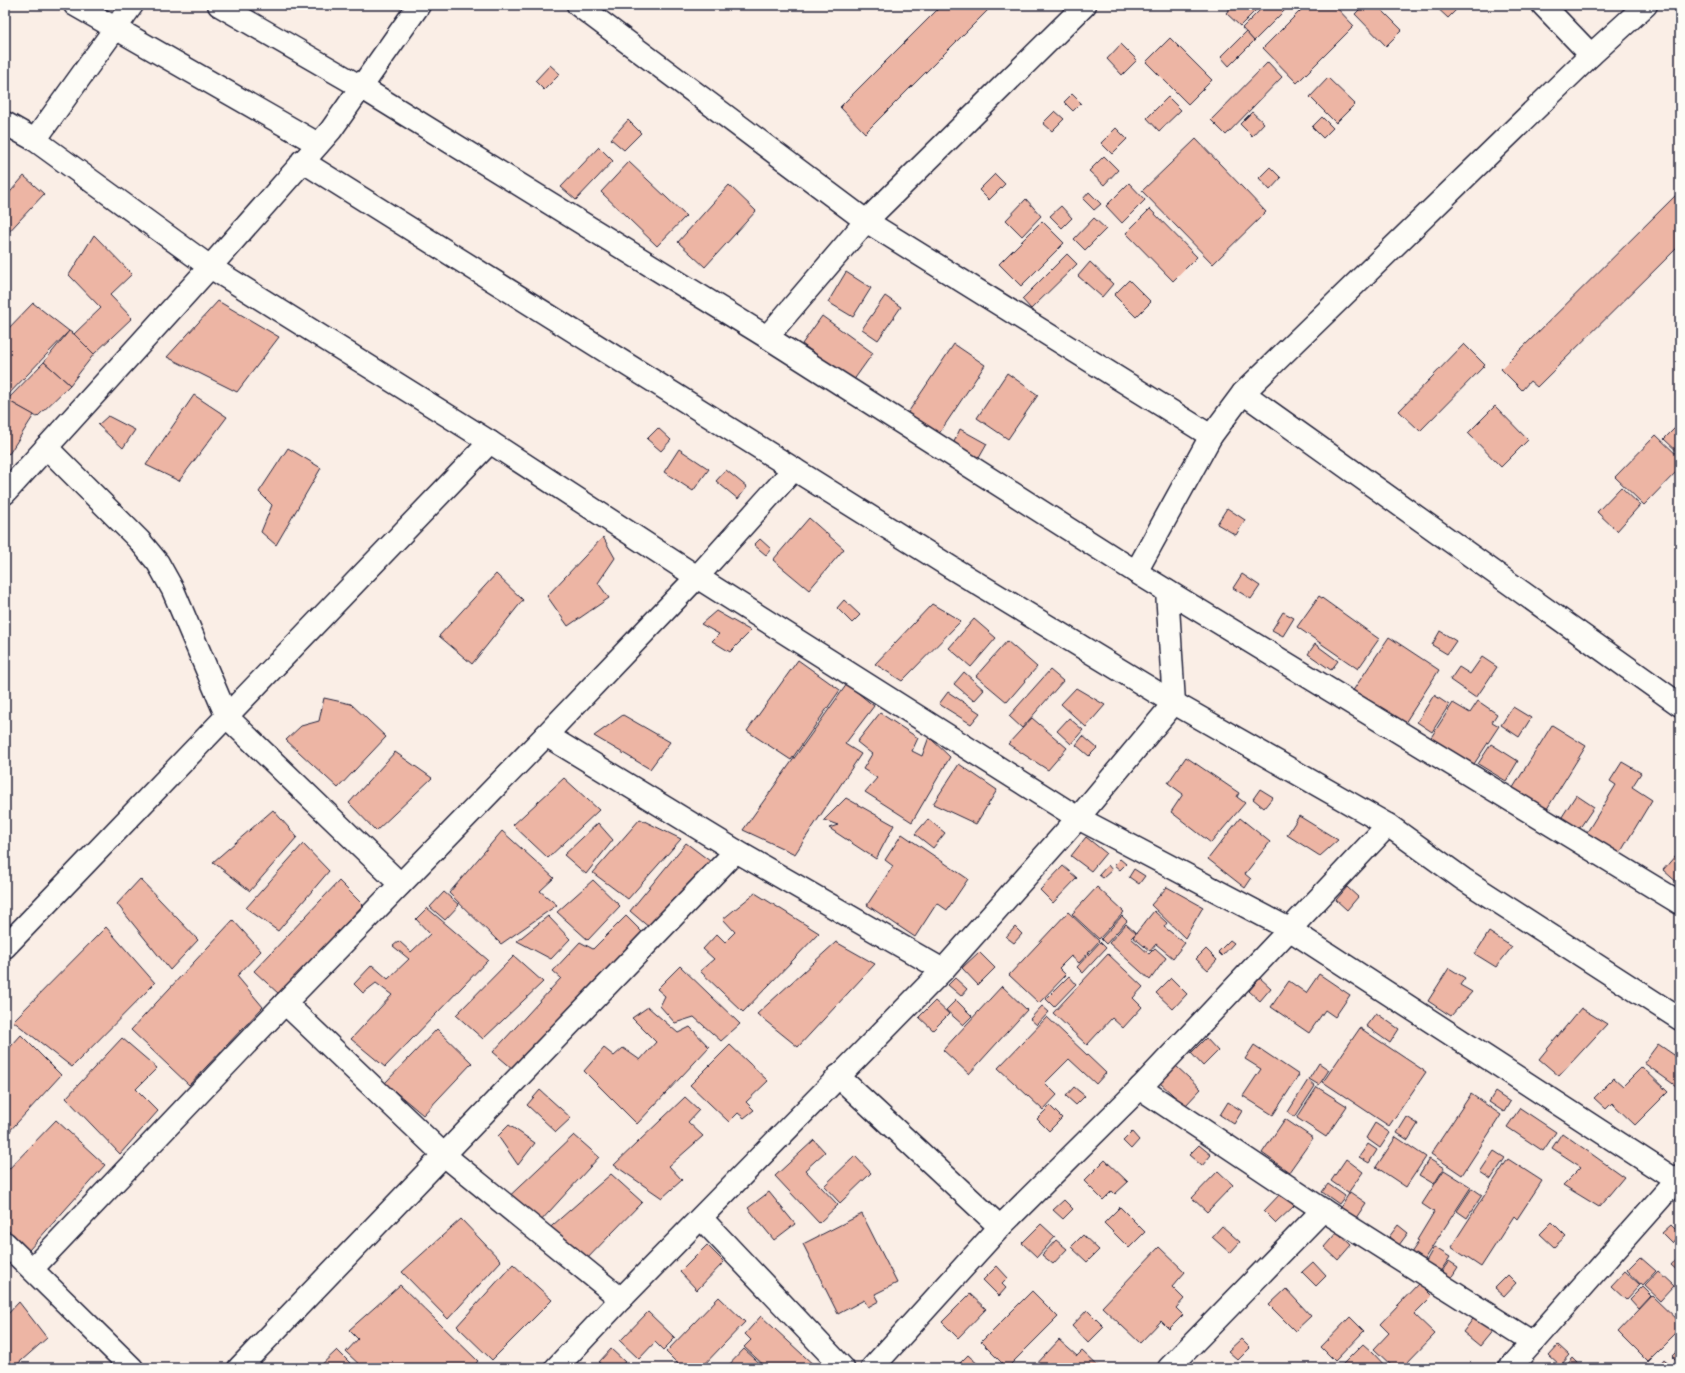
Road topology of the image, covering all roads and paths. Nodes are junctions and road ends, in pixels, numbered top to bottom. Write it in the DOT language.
graph roads {
  1 [pos="75,5"];
  2 [pos="132,5"];
  3 [pos="219,5"];
  4 [pos="419,5"];
  5 [pos="578,5"];
  6 [pos="1085,5"];
  7 [pos="1543,5"];
  8 [pos="1646,5"];
  9 [pos="115,28"];
  10 [pos="1591,55"];
  11 [pos="361,87"];
  12 [pos="7,127"];
  13 [pos="35,140"];
  14 [pos="318,144"];
  15 [pos="302,161"];
  16 [pos="866,221"];
  17 [pos="210,267"];
  18 [pos="767,337"];
  19 [pos="1243,394"];
  20 [pos="1211,436"];
  21 [pos="490,442"];
  22 [pos="46,447"];
  23 [pos="794,469"];
  24 [pos="5,493"];
  25 [pos="1136,572"];
  26 [pos="697,577"];
  27 [pos="1167,592"];
  28 [pos="1174,703"];
  29 [pos="1680,705"];
  30 [pos="226,717"];
  31 [pos="546,735"];
  32 [pos="1078,818"];
  33 [pos="1388,825"];
  34 [pos="736,851"];
  35 [pos="400,884"];
  36 [pos="1680,903"];
  37 [pos="1289,929"];
  38 [pos="5,947"];
  39 [pos="943,970"];
  40 [pos="285,1003"];
  41 [pos="1680,1019"];
  42 [pos="838,1076"];
  43 [pos="1140,1088"];
  44 [pos="444,1155"];
  45 [pos="1679,1180"];
  46 [pos="1323,1210"];
  47 [pos="701,1218"];
  48 [pos="1000,1227"];
  49 [pos="5,1243"];
  50 [pos="32,1269"];
  51 [pos="621,1299"];
  52 [pos="1533,1343"];
  53 [pos="132,1368"];
  54 [pos="239,1368"];
  55 [pos="556,1368"];
  56 [pos="843,1368"];
  57 [pos="872,1368"];
  58 [pos="1169,1368"];
  59 [pos="1510,1368"];
  1 -- 9 [label="street"];
  2 -- 9 [label="street"];
  3 -- 11 [label="street"];
  4 -- 11 [label="street"];
  5 -- 16 [label="street"];
  6 -- 16 [label="street"];
  7 -- 10 [label="street"];
  8 -- 10 [label="street"];
  9 -- 13 [label="street"];
  9 -- 14 [label="street"];
  10 -- 19 [label="street"];
  11 -- 14 [label="street"];
  11 -- 18 [label="street"];
  12 -- 13 [label="street"];
  13 -- 17 [label="street"];
  14 -- 15 [label="street"];
  15 -- 17 [label="street"];
  15 -- 23 [label="street"];
  16 -- 18 [label="street"];
  16 -- 20 [label="street"];
  17 -- 21 [label="street"];
  17 -- 22 [label="street"];
  18 -- 25 [label="street"];
  19 -- 20 [label="street"];
  19 -- 29 [label="street"];
  20 -- 25 [label="street"];
  21 -- 26 [label="street"];
  21 -- 30 [label="street"];
  22 -- 24 [label="street"];
  22 -- 30 [label="street"];
  23 -- 26 [label="street"];
  23 -- 28 [label="street"];
  25 -- 27 [label="street"];
  26 -- 31 [label="street"];
  26 -- 32 [label="street"];
  27 -- 28 [label="street"];
  27 -- 36 [label="street"];
  28 -- 32 [label="street"];
  28 -- 33 [label="street"];
  30 -- 35 [label="street"];
  30 -- 38 [label="street"];
  31 -- 34 [label="street"];
  31 -- 35 [label="street"];
  32 -- 37 [label="street"];
  32 -- 39 [label="street"];
  33 -- 37 [label="street"];
  33 -- 41 [label="street"];
  34 -- 39 [label="street"];
  34 -- 44 [label="street"];
  35 -- 40 [label="street"];
  37 -- 43 [label="street"];
  37 -- 45 [label="street"];
  39 -- 42 [label="street"];
  40 -- 44 [label="street"];
  40 -- 50 [label="street"];
  42 -- 47 [label="street"];
  42 -- 48 [label="street"];
  43 -- 46 [label="street"];
  43 -- 48 [label="street"];
  44 -- 51 [label="street"];
  44 -- 54 [label="street"];
  45 -- 52 [label="street"];
  46 -- 52 [label="street"];
  46 -- 58 [label="street"];
  47 -- 51 [label="street"];
  47 -- 56 [label="street"];
  48 -- 57 [label="street"];
  49 -- 50 [label="street"];
  50 -- 53 [label="street"];
  51 -- 55 [label="street"];
  52 -- 59 [label="street"];
}
